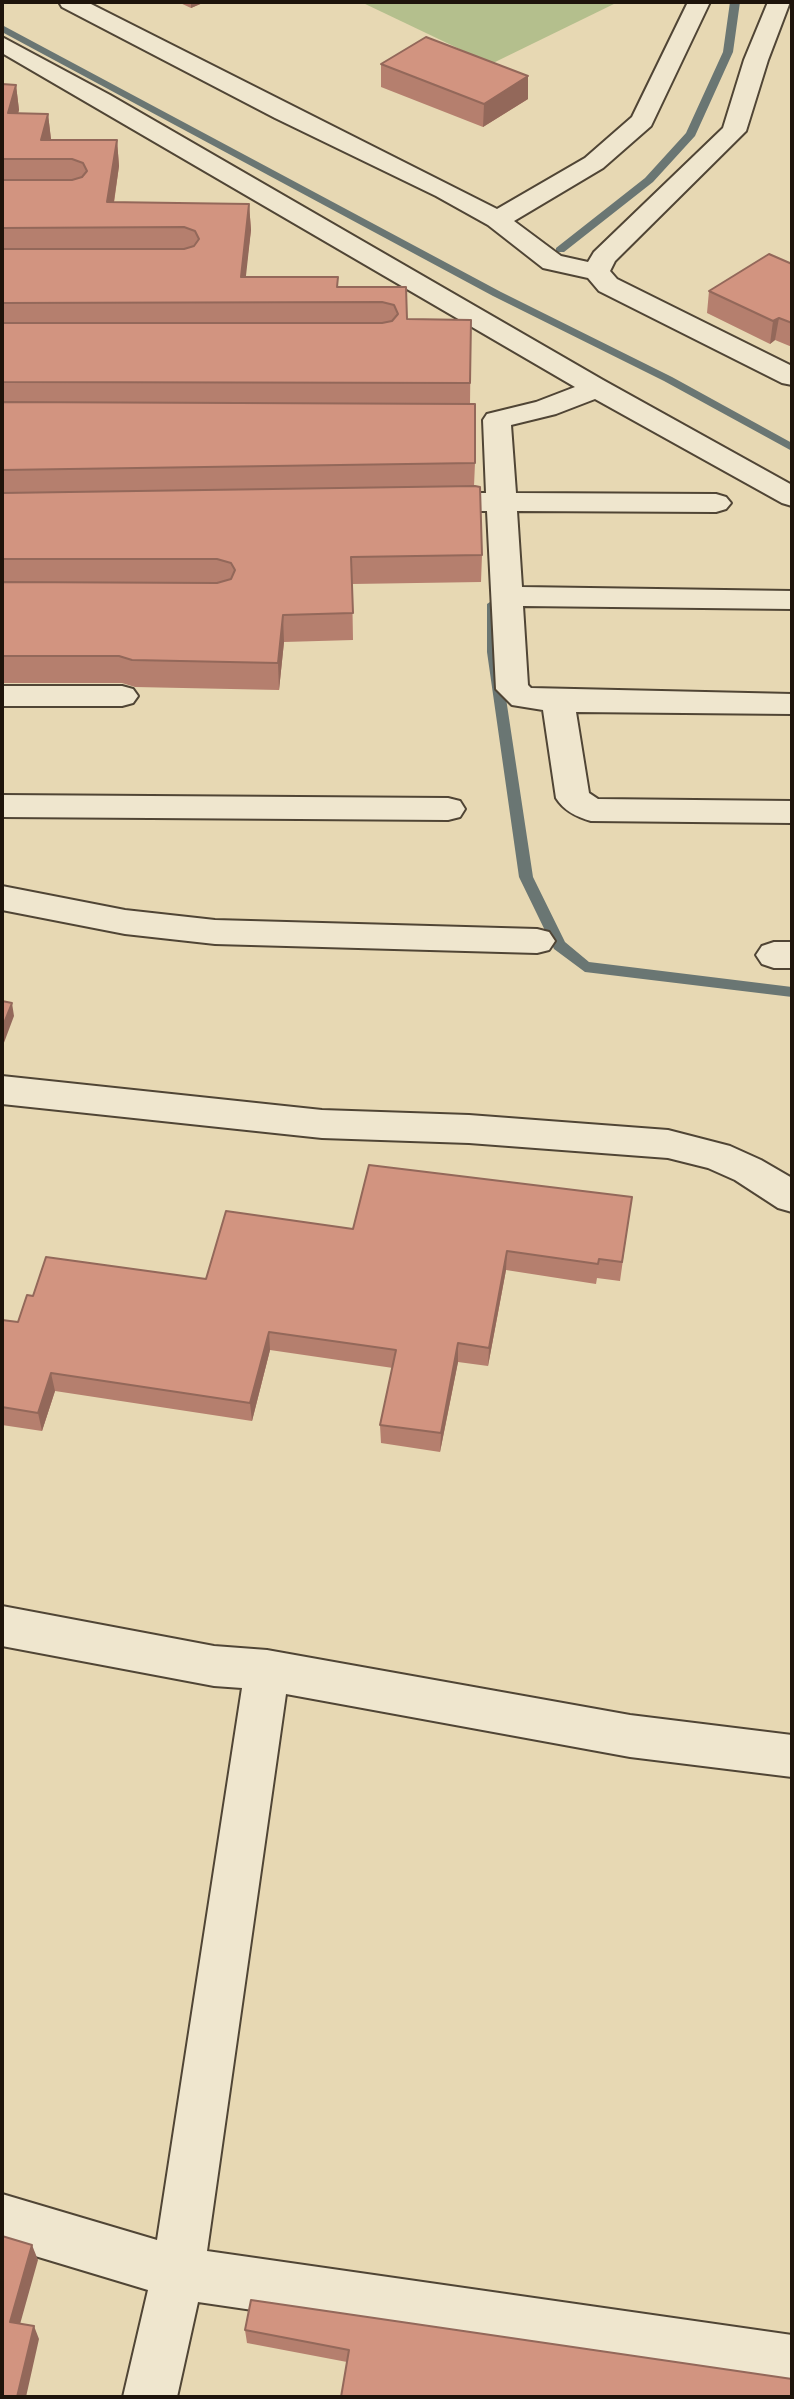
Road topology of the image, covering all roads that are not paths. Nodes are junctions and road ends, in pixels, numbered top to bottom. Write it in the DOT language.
graph roads {
  1 [pos="70,2"];
  2 [pos="699,2"];
  3 [pos="779,2"];
  4 [pos="2,44"];
  5 [pos="497,220"];
  6 [pos="597,272"];
  7 [pos="792,377"];
  8 [pos="596,389"];
  9 [pos="792,498"];
  10 [pos="500,501"];
  11 [pos="403,502"];
  12 [pos="716,503"];
  13 [pos="506,596"];
  14 [pos="792,600"];
  15 [pos="2,696"];
  16 [pos="122,696"];
  17 [pos="558,701"];
  18 [pos="792,704"];
  19 [pos="2,806"];
  20 [pos="448,809"];
  21 [pos="792,812"];
  22 [pos="2,898"];
  23 [pos="537,941"];
  24 [pos="2,1090"];
  25 [pos="792,1197"];
  26 [pos="2,1626"];
  27 [pos="267,1670"];
  28 [pos="792,1756"];
  29 [pos="2,2220"];
  30 [pos="178,2273"];
  31 [pos="792,2362"];
  32 [pos="150,2397"];
  1 -- 5 [label="street"];
  2 -- 5 [label="street"];
  3 -- 6 [label="street"];
  4 -- 8 [label="street"];
  5 -- 6 [label="street"];
  6 -- 7 [label="street"];
  8 -- 9 [label="street"];
  8 -- 10 [label="street"];
  10 -- 11 [label="street"];
  10 -- 12 [label="street"];
  10 -- 13 [label="street"];
  13 -- 14 [label="street"];
  13 -- 17 [label="street"];
  15 -- 16 [label="street"];
  17 -- 18 [label="street"];
  17 -- 21 [label="street"];
  19 -- 20 [label="street"];
  22 -- 23 [label="street"];
  24 -- 25 [label="street"];
  26 -- 27 [label="street"];
  27 -- 28 [label="street"];
  27 -- 30 [label="street"];
  29 -- 30 [label="street"];
  30 -- 31 [label="street"];
  30 -- 32 [label="street"];
}
